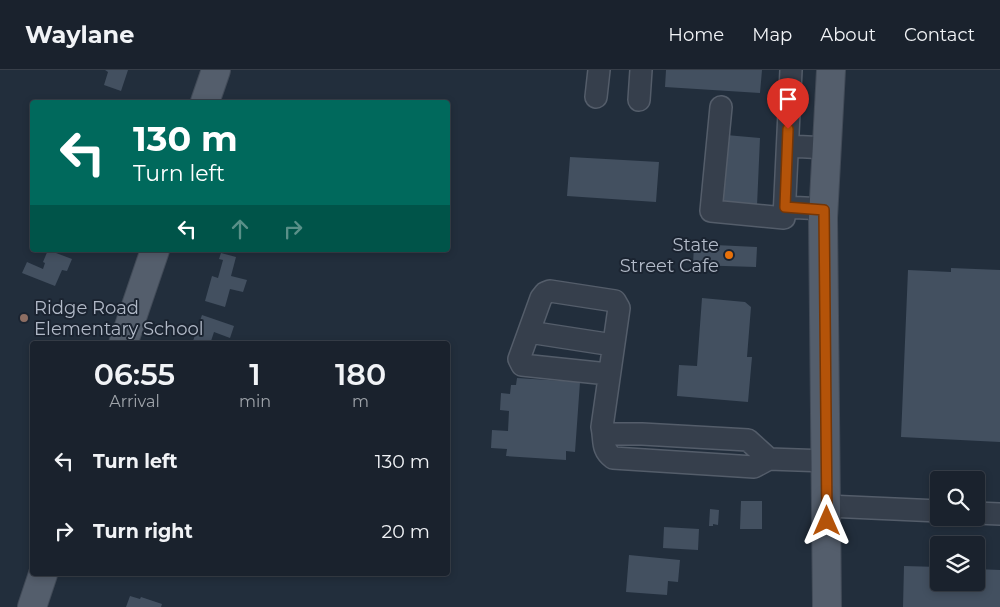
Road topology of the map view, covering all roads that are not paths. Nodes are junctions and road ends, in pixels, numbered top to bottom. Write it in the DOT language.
graph roads {
  1 [pos="216,70"];
  2 [pos="599,70"];
  3 [pos="641,70"];
  4 [pos="790,70"];
  5 [pos="831,70"];
  6 [pos="596,97"];
  7 [pos="206,100"];
  8 [pos="639,100"];
  9 [pos="721,107"];
  10 [pos="788,146"];
  11 [pos="827,148"];
  12 [pos="785,207"];
  13 [pos="824,210"];
  14 [pos="154,252"];
  15 [pos="529,332"];
  16 [pos="124,341"];
  17 [pos="613,345"];
  18 [pos="608,374"];
  19 [pos="827,462"];
  20 [pos="827,506"];
  21 [pos="930,511"];
  22 [pos="985,513"];
  23 [pos="1000,514"];
  24 [pos="42,576"];
  25 [pos="32,607"];
  26 [pos="827,607"];
  1 -- 7 [label="main road"];
  2 -- 6 [label="street"];
  3 -- 8 [label="street"];
  4 -- 10 [label="street"];
  5 -- 11 [label="main road"];
  9 -- 12 [label="street"];
  10 -- 11 [label="street"];
  10 -- 12 [label="street"];
  11 -- 13 [label="main road"];
  12 -- 13 [label="street"];
  13 -- 19 [label="main road"];
  14 -- 16 [label="main road"];
  15 -- 17 [label="street"];
  15 -- 17 [label="street"];
  15 -- 18 [label="street"];
  17 -- 18 [label="street"];
  18 -- 19 [label="street"];
  19 -- 20 [label="main road"];
  20 -- 21 [label="street"];
  20 -- 26 [label="main road"];
  22 -- 23 [label="street"];
  24 -- 25 [label="main road"];
}
